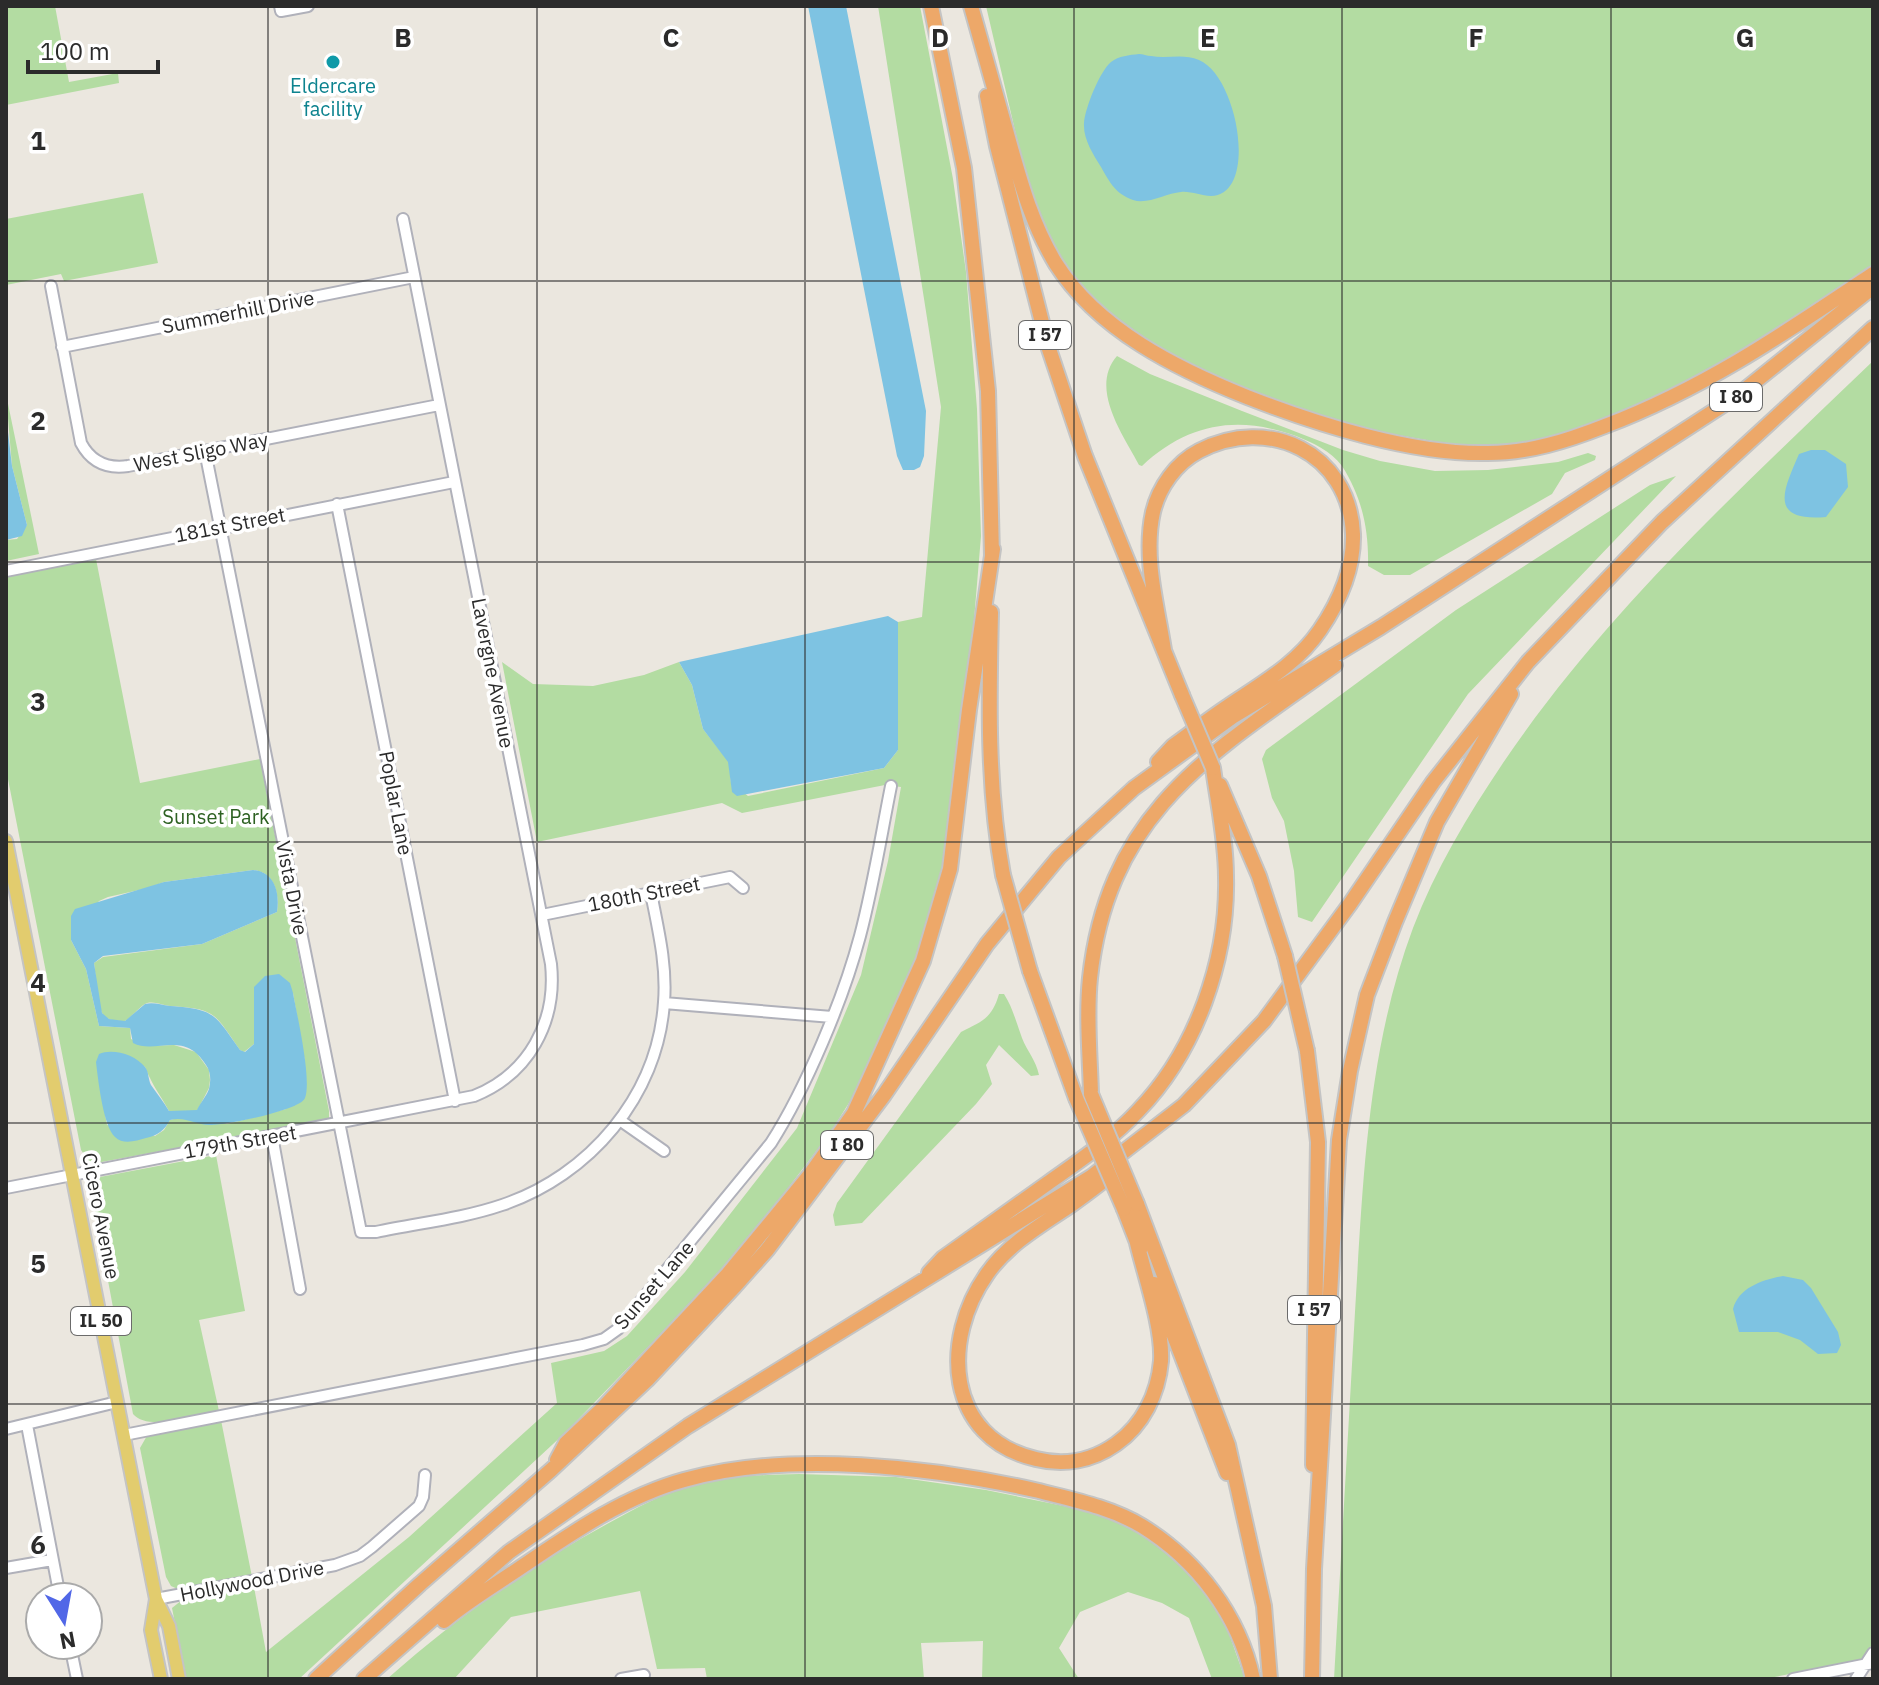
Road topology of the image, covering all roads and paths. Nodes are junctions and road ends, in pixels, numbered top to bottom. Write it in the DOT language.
graph roads {
  1 [pos="280,6"];
  2 [pos="308,6"];
  3 [pos="931,6"];
  4 [pos="970,6"];
  5 [pos="403,219"];
  6 [pos="1873,274"];
  7 [pos="414,277"];
  8 [pos="51,286"];
  9 [pos="1873,287"];
  10 [pos="1873,328"];
  11 [pos="62,347"];
  12 [pos="439,405"];
  13 [pos="205,451"];
  14 [pos="454,482"];
  15 [pos="337,504"];
  16 [pos="220,527"];
  17 [pos="993,549"];
  18 [pos="6,571"];
  19 [pos="1381,627"];
  20 [pos="1164,650"];
  21 [pos="1528,662"];
  22 [pos="891,786"];
  23 [pos="1134,788"];
  24 [pos="1224,810"];
  25 [pos="6,841"];
  26 [pos="743,888"];
  27 [pos="651,893"];
  28 [pos="542,915"];
  29 [pos="664,1003"];
  30 [pos="832,1017"];
  31 [pos="474,1096"];
  32 [pos="1084,1096"];
  33 [pos="455,1101"];
  34 [pos="1184,1105"];
  35 [pos="621,1121"];
  36 [pos="339,1124"];
  37 [pos="272,1136"];
  38 [pos="664,1151"];
  39 [pos="72,1174"];
  40 [pos="6,1188"];
  41 [pos="1130,1207"];
  42 [pos="1137,1243"];
  43 [pos="915,1287"];
  44 [pos="300,1289"];
  45 [pos="117,1402"];
  46 [pos="27,1425"];
  47 [pos="6,1429"];
  48 [pos="124,1435"];
  49 [pos="551,1470"];
  50 [pos="425,1475"];
  51 [pos="1246,1527"];
  52 [pos="52,1560"];
  53 [pos="6,1568"];
  54 [pos="1314,1569"];
  55 [pos="57,1581"];
  56 [pos="156,1599"];
  57 [pos="1873,1653"];
  58 [pos="1869,1664"];
  59 [pos="644,1675"];
  60 [pos="161,1679"];
  61 [pos="179,1679"];
  62 [pos="316,1679"];
  63 [pos="364,1679"];
  64 [pos="372,1679"];
  65 [pos="621,1679"];
  66 [pos="1253,1679"];
  67 [pos="1270,1679"];
  68 [pos="1312,1679"];
  69 [pos="1793,1679"];
  70 [pos="1856,1679"];
  1 -- 2 [label="street"];
  3 -- 17 [label="highway"];
  4 -- 6 [label="highway"];
  4 -- 20 [label="highway, I 57"];
  5 -- 7 [label="street, Lavergne Avenue"];
  7 -- 11 [label="street, Summerhill Drive"];
  7 -- 12 [label="street, Lavergne Avenue"];
  8 -- 11 [label="street, West Sligo Way"];
  9 -- 19 [label="highway, I 80"];
  10 -- 21 [label="highway, I 80"];
  11 -- 13 [label="street, West Sligo Way"];
  12 -- 13 [label="street, West Sligo Way"];
  12 -- 14 [label="street, Lavergne Avenue"];
  13 -- 16 [label="street, Vista Drive"];
  14 -- 15 [label="street, 181st Street"];
  14 -- 28 [label="street, Lavergne Avenue"];
  15 -- 16 [label="street, 181st Street"];
  15 -- 33 [label="street, Poplar Lane"];
  16 -- 18 [label="street, 181st Street"];
  16 -- 36 [label="street, Vista Drive"];
  17 -- 32 [label="highway, bridge"];
  17 -- 49 [label="highway"];
  19 -- 23 [label="highway, I 80"];
  19 -- 32 [label="highway"];
  20 -- 23 [label="highway"];
  20 -- 24 [label="highway, I 57, bridge"];
  21 -- 34 [label="highway, I 80"];
  21 -- 54 [label="highway"];
  22 -- 30 [label="street, Sunset Lane"];
  23 -- 49 [label="highway, I 80"];
  24 -- 43 [label="highway"];
  24 -- 54 [label="highway, I 57, bridge"];
  25 -- 39 [label="main road, Cicero Avenue / IL 50"];
  26 -- 27 [label="street, 180th Street"];
  27 -- 28 [label="street, 180th Street"];
  27 -- 29 [label="street"];
  28 -- 31 [label="street, Lavergne Avenue"];
  29 -- 30 [label="street"];
  29 -- 35 [label="street"];
  30 -- 48 [label="street, Sunset Lane"];
  31 -- 33 [label="street, 179th Street"];
  32 -- 41 [label="highway, bridge"];
  33 -- 36 [label="street, 179th Street"];
  34 -- 42 [label="highway"];
  34 -- 43 [label="highway, I 80"];
  35 -- 36 [label="street, Vista Drive"];
  35 -- 38 [label="street"];
  36 -- 37 [label="street, 179th Street"];
  37 -- 39 [label="street, 179th Street"];
  37 -- 44 [label="street"];
  39 -- 40 [label="street, 179th Street"];
  39 -- 45 [label="main road, Cicero Avenue / IL 50"];
  41 -- 42 [label="highway"];
  41 -- 51 [label="highway"];
  42 -- 51 [label="highway"];
  43 -- 63 [label="highway, I 80"];
  45 -- 46 [label="street"];
  45 -- 48 [label="main road, Cicero Avenue / IL 50"];
  46 -- 47 [label="street"];
  46 -- 52 [label="street"];
  48 -- 56 [label="main road, Cicero Avenue / IL 50"];
  49 -- 62 [label="highway, I 80"];
  50 -- 56 [label="street, Hollywood Drive"];
  51 -- 67 [label="highway"];
  52 -- 53 [label="street"];
  52 -- 55 [label="street"];
  54 -- 68 [label="highway, I 57"];
  56 -- 60 [label="main road, Cicero Avenue / IL 50"];
  56 -- 61 [label="main road, Cicero Avenue / IL 50"];
  57 -- 58 [label="street"];
  58 -- 69 [label="street"];
  58 -- 70 [label="street"];
  59 -- 65 [label="street"];
  64 -- 66 [label="highway"];
}
